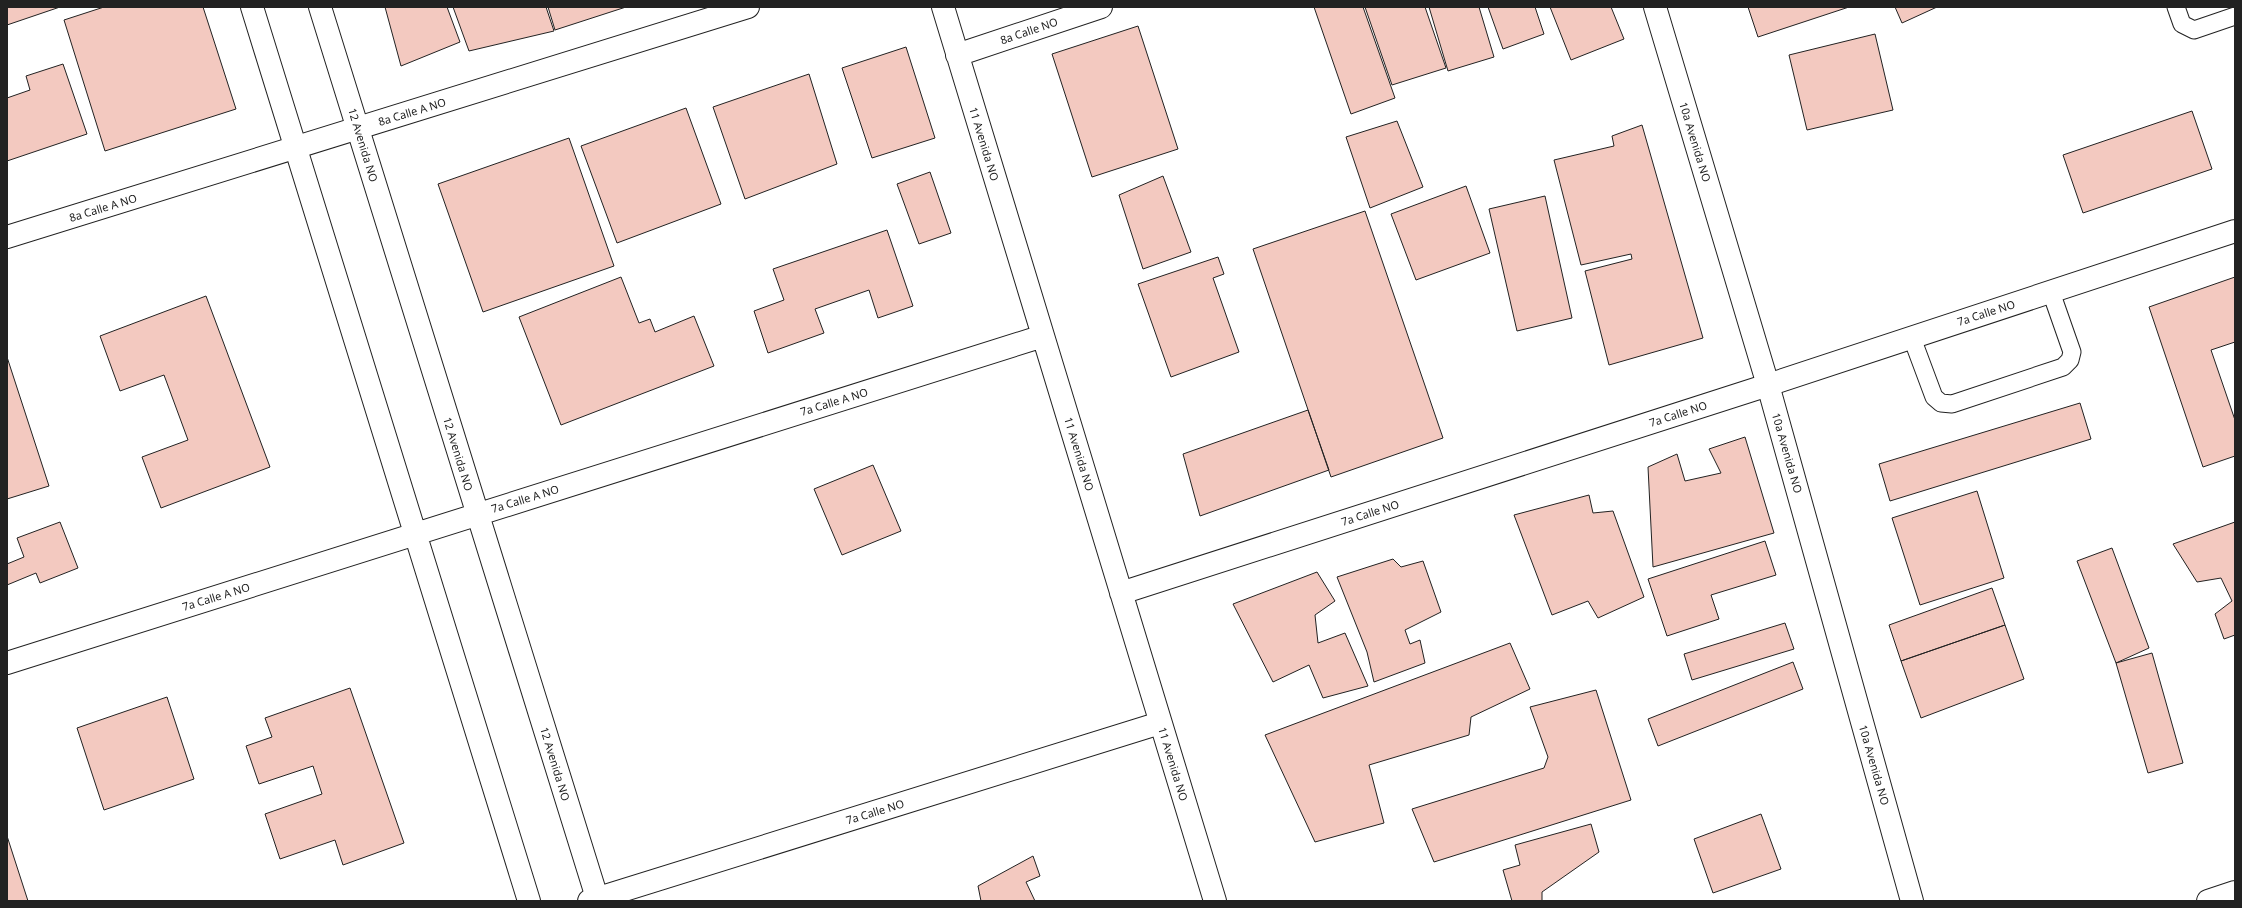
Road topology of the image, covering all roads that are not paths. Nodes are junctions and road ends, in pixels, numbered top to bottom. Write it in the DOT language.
graph roads {
  1 [pos="252,7"];
  2 [pos="320,7"];
  3 [pos="748,7"];
  4 [pos="943,7"];
  5 [pos="1101,7"];
  6 [pos="1655,7"];
  7 [pos="2176,7"];
  8 [pos="2235,16"];
  9 [pos="957,55"];
  10 [pos="358,128"];
  11 [pos="296,148"];
  12 [pos="2235,231"];
  13 [pos="7,237"];
  14 [pos="2051,292"];
  15 [pos="1043,336"];
  16 [pos="1912,338"];
  17 [pos="1768,385"];
  18 [pos="476,515"];
  19 [pos="415,534"];
  20 [pos="1121,593"];
  21 [pos="7,662"];
  22 [pos="1160,723"];
  23 [pos="2235,892"];
  24 [pos="595,900"];
  25 [pos="529,901"];
  26 [pos="1215,901"];
  27 [pos="1912,901"];
  28 [pos="2208,901"];
  1 -- 11 [label="street"];
  2 -- 10 [label="street, 12 Avenida NO"];
  3 -- 10 [label="street, 8a Calle A NO"];
  4 -- 9 [label="street, 11 Avenida NO"];
  5 -- 9 [label="street, 8a Calle NO"];
  6 -- 17 [label="street, 10a Avenida NO"];
  7 -- 8 [label="lane"];
  9 -- 15 [label="street, 11 Avenida NO"];
  10 -- 11 [label="street, 8a Calle A NO"];
  10 -- 18 [label="street, 12 Avenida NO"];
  11 -- 13 [label="street, 8a Calle A NO"];
  11 -- 19 [label="street"];
  12 -- 14 [label="street, 7a Calle NO"];
  14 -- 16 [label="street, 7a Calle NO"];
  14 -- 16 [label="lane"];
  15 -- 18 [label="street, 7a Calle A NO"];
  15 -- 20 [label="street, 11 Avenida NO"];
  16 -- 17 [label="street, 7a Calle NO"];
  17 -- 20 [label="street, 7a Calle NO"];
  17 -- 27 [label="street, 10a Avenida NO"];
  18 -- 19 [label="street, 7a Calle A NO"];
  18 -- 24 [label="street, 12 Avenida NO"];
  19 -- 21 [label="street, 7a Calle A NO"];
  19 -- 25 [label="street"];
  20 -- 22 [label="street, 11 Avenida NO"];
  22 -- 24 [label="street, 7a Calle NO"];
  22 -- 26 [label="street, 11 Avenida NO"];
  23 -- 28 [label="street"];
}
